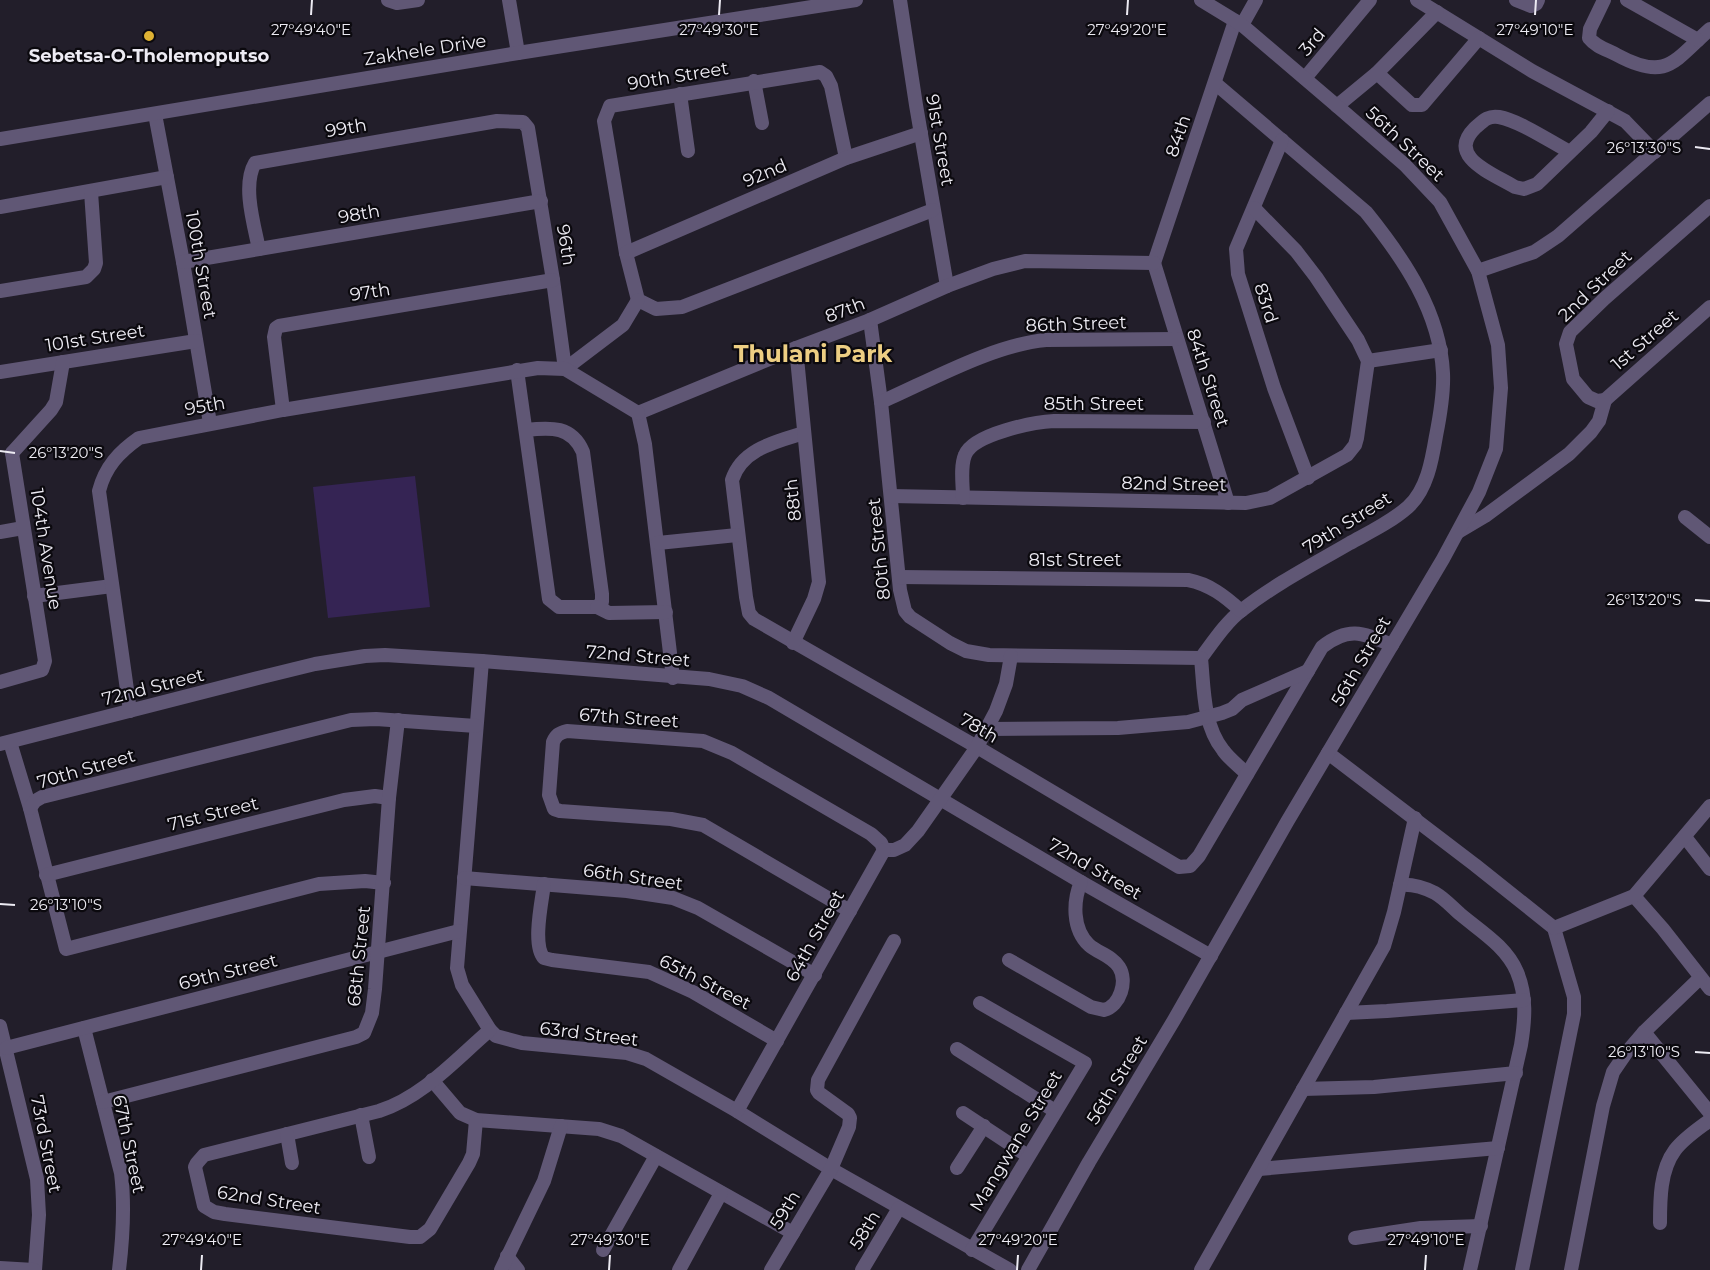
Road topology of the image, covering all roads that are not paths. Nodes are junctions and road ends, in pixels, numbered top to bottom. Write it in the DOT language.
graph roads {
  1 [pos="388,0"];
  2 [pos="418,0"];
  3 [pos="509,0"];
  4 [pos="856,0"];
  5 [pos="900,0"];
  6 [pos="1201,0"];
  7 [pos="1256,0"];
  8 [pos="1370,0"];
  9 [pos="1417,0"];
  10 [pos="1516,0"];
  11 [pos="1538,0"];
  12 [pos="1604,0"];
  13 [pos="1627,0"];
  14 [pos="1437,12"];
  15 [pos="1239,23"];
  16 [pos="1710,29"];
  17 [pos="1479,39"];
  18 [pos="1698,40"];
  19 [pos="518,53"];
  20 [pos="1377,73"];
  21 [pos="1305,78"];
  22 [pos="754,81"];
  23 [pos="1216,84"];
  24 [pos="680,94"];
  25 [pos="1710,103"];
  26 [pos="1337,106"];
  27 [pos="1608,111"];
  28 [pos="155,114"];
  29 [pos="762,123"];
  30 [pos="528,128"];
  31 [pos="921,133"];
  32 [pos="0,139"];
  33 [pos="1282,140"];
  34 [pos="688,150"];
  35 [pos="1570,152"];
  36 [pos="1655,152"];
  37 [pos="846,158"];
  38 [pos="167,177"];
  39 [pos="92,192"];
  40 [pos="541,201"];
  41 [pos="1710,206"];
  42 [pos="0,207"];
  43 [pos="1254,208"];
  44 [pos="933,210"];
  45 [pos="259,249"];
  46 [pos="626,253"];
  47 [pos="183,262"];
  48 [pos="1154,263"];
  49 [pos="1478,271"];
  50 [pos="553,280"];
  51 [pos="948,286"];
  52 [pos="0,291"];
  53 [pos="638,300"];
  54 [pos="1710,307"];
  55 [pos="870,320"];
  56 [pos="1177,339"];
  57 [pos="196,341"];
  58 [pos="795,348"];
  59 [pos="1440,350"];
  60 [pos="1368,361"];
  61 [pos="63,362"];
  62 [pos="565,369"];
  63 [pos="517,370"];
  64 [pos="0,372"];
  65 [pos="1605,400"];
  66 [pos="881,402"];
  67 [pos="283,410"];
  68 [pos="638,414"];
  69 [pos="1204,422"];
  70 [pos="210,423"];
  71 [pos="526,430"];
  72 [pos="804,433"];
  73 [pos="6,454"];
  74 [pos="1308,478"];
  75 [pos="891,496"];
  76 [pos="963,498"];
  77 [pos="1228,503"];
  78 [pos="1685,518"];
  79 [pos="23,528"];
  80 [pos="0,532"];
  81 [pos="1458,532"];
  82 [pos="737,534"];
  83 [pos="1710,537"];
  84 [pos="658,543"];
  85 [pos="899,578"];
  86 [pos="112,586"];
  87 [pos="34,596"];
  88 [pos="597,607"];
  89 [pos="1241,611"];
  90 [pos="666,612"];
  91 [pos="793,643"];
  92 [pos="1392,645"];
  93 [pos="1011,656"];
  94 [pos="1201,658"];
  95 [pos="482,660"];
  96 [pos="1308,671"];
  97 [pos="673,678"];
  98 [pos="0,682"];
  99 [pos="130,711"];
  100 [pos="1208,717"];
  101 [pos="398,720"];
  102 [pos="476,726"];
  103 [pos="987,729"];
  104 [pos="5,743"];
  105 [pos="977,747"];
  106 [pos="1328,753"];
  107 [pos="1247,774"];
  108 [pos="389,798"];
  109 [pos="942,799"];
  110 [pos="1710,806"];
  111 [pos="30,808"];
  112 [pos="1414,818"];
  113 [pos="1685,837"];
  114 [pos="884,850"];
  115 [pos="1710,868"];
  116 [pos="46,875"];
  117 [pos="464,878"];
  118 [pos="1081,882"];
  119 [pos="384,883"];
  120 [pos="544,884"];
  121 [pos="1400,885"];
  122 [pos="1634,896"];
  123 [pos="850,911"];
  124 [pos="1554,928"];
  125 [pos="459,931"];
  126 [pos="894,941"];
  127 [pos="378,952"];
  128 [pos="1211,956"];
  129 [pos="1009,960"];
  130 [pos="815,975"];
  131 [pos="1700,978"];
  132 [pos="1710,989"];
  133 [pos="1524,1000"];
  134 [pos="980,1003"];
  135 [pos="1346,1012"];
  136 [pos="0,1026"];
  137 [pos="84,1028"];
  138 [pos="490,1030"];
  139 [pos="1644,1032"];
  140 [pos="777,1041"];
  141 [pos="6,1048"];
  142 [pos="957,1049"];
  143 [pos="1516,1073"];
  144 [pos="432,1080"];
  145 [pos="1302,1089"];
  146 [pos="103,1102"];
  147 [pos="737,1111"];
  148 [pos="1055,1111"];
  149 [pos="963,1113"];
  150 [pos="1710,1113"];
  151 [pos="361,1115"];
  152 [pos="1710,1119"];
  153 [pos="476,1120"];
  154 [pos="561,1126"];
  155 [pos="984,1126"];
  156 [pos="287,1134"];
  157 [pos="1498,1148"];
  158 [pos="656,1156"];
  159 [pos="1028,1156"];
  160 [pos="369,1157"];
  161 [pos="292,1163"];
  162 [pos="957,1168"];
  163 [pos="831,1169"];
  164 [pos="1259,1169"];
  165 [pos="721,1193"];
  166 [pos="899,1208"];
  167 [pos="1660,1223"];
  168 [pos="1481,1226"];
  169 [pos="792,1233"];
  170 [pos="1355,1238"];
  171 [pos="603,1250"];
  172 [pos="972,1250"];
  173 [pos="507,1256"];
  174 [pos="0,1268"];
  175 [pos="34,1270"];
  176 [pos="119,1270"];
  177 [pos="501,1270"];
  178 [pos="518,1270"];
  179 [pos="679,1270"];
  180 [pos="771,1270"];
  181 [pos="862,1270"];
  182 [pos="1010,1270"];
  183 [pos="1028,1270"];
  184 [pos="1201,1270"];
  185 [pos="1470,1270"];
  186 [pos="1522,1270"];
  187 [pos="1571,1270"];
  1 -- 2 [label="street"];
  3 -- 19 [label="street"];
  4 -- 19 [label="street, Zakhele Drive"];
  5 -- 31 [label="street, 91st Street"];
  6 -- 15 [label="street"];
  7 -- 15 [label="street, 84th"];
  8 -- 21 [label="street, 3rd"];
  9 -- 14 [label="street"];
  10 -- 11 [label="street"];
  12 -- 18 [label="street"];
  13 -- 18 [label="street"];
  14 -- 17 [label="street"];
  14 -- 20 [label="street"];
  15 -- 21 [label="street"];
  15 -- 23 [label="street, 84th"];
  16 -- 18 [label="street"];
  17 -- 20 [label="street"];
  17 -- 27 [label="street"];
  19 -- 28 [label="street, Zakhele Drive"];
  20 -- 26 [label="street"];
  21 -- 26 [label="street, 56th Street"];
  22 -- 24 [label="street, 90th Street"];
  22 -- 29 [label="street"];
  22 -- 37 [label="street, 90th Street"];
  23 -- 33 [label="street, 79th Street"];
  23 -- 48 [label="street, 84th"];
  24 -- 34 [label="street"];
  24 -- 46 [label="street, 90th Street"];
  25 -- 36 [label="street"];
  26 -- 49 [label="street, 56th Street"];
  27 -- 35 [label="street"];
  27 -- 36 [label="street"];
  28 -- 32 [label="street, Zakhele Drive"];
  28 -- 38 [label="street, 100th Street"];
  30 -- 40 [label="street, 96th"];
  30 -- 45 [label="street, 99th"];
  31 -- 37 [label="street, 92nd"];
  31 -- 44 [label="street, 91st Street"];
  33 -- 43 [label="street, 83rd"];
  33 -- 59 [label="street, 79th Street"];
  35 -- 35 [label="street"];
  36 -- 49 [label="street"];
  37 -- 46 [label="street, 92nd"];
  38 -- 39 [label="street"];
  38 -- 47 [label="street, 100th Street"];
  39 -- 42 [label="street"];
  39 -- 52 [label="street"];
  40 -- 45 [label="street, 98th"];
  40 -- 50 [label="street, 96th"];
  41 -- 65 [label="street, 2nd Street"];
  43 -- 60 [label="street"];
  43 -- 74 [label="street, 83rd"];
  44 -- 51 [label="street, 91st Street"];
  44 -- 53 [label="street"];
  45 -- 47 [label="street, 98th"];
  46 -- 53 [label="street, 90th Street"];
  47 -- 57 [label="street, 100th Street"];
  48 -- 51 [label="street, 87th"];
  48 -- 56 [label="street, 84th Street"];
  49 -- 81 [label="street, 56th Street"];
  50 -- 62 [label="street, 96th"];
  50 -- 67 [label="street, 97th"];
  51 -- 55 [label="street, 87th"];
  53 -- 62 [label="street"];
  54 -- 65 [label="street, 1st Street"];
  55 -- 58 [label="street, 87th"];
  55 -- 66 [label="street, 80th Street"];
  56 -- 66 [label="street, 86th Street"];
  56 -- 69 [label="street, 84th Street"];
  57 -- 61 [label="street, 101st Street"];
  57 -- 70 [label="street, 100th Street"];
  58 -- 68 [label="street, 87th"];
  58 -- 72 [label="street, 88th"];
  59 -- 60 [label="street"];
  59 -- 89 [label="street, 79th Street"];
  60 -- 74 [label="street, 82nd Street"];
  61 -- 64 [label="street, 101st Street"];
  61 -- 73 [label="street, 104th Avenue"];
  62 -- 63 [label="street, 95th"];
  62 -- 68 [label="street"];
  63 -- 67 [label="street, 95th"];
  63 -- 71 [label="street"];
  65 -- 81 [label="street"];
  66 -- 75 [label="street, 80th Street"];
  67 -- 70 [label="street, 95th"];
  68 -- 84 [label="street"];
  69 -- 76 [label="street, 85th Street"];
  69 -- 77 [label="street, 84th Street"];
  70 -- 86 [label="street, 95th"];
  71 -- 88 [label="street"];
  71 -- 88 [label="street"];
  72 -- 82 [label="street, 78th"];
  72 -- 91 [label="street, 88th"];
  73 -- 79 [label="street, 104th Avenue"];
  74 -- 77 [label="street, 82nd Street"];
  75 -- 76 [label="street, 82nd Street"];
  75 -- 85 [label="street, 80th Street"];
  76 -- 77 [label="street, 82nd Street"];
  78 -- 83 [label="street"];
  79 -- 80 [label="street"];
  79 -- 87 [label="street, 104th Avenue"];
  81 -- 92 [label="street, 56th Street"];
  82 -- 84 [label="street"];
  82 -- 91 [label="street, 78th"];
  84 -- 90 [label="street"];
  85 -- 89 [label="street, 81st Street"];
  85 -- 93 [label="street, 80th Street"];
  86 -- 87 [label="street"];
  86 -- 99 [label="street, 95th"];
  87 -- 98 [label="street, 104th Avenue"];
  88 -- 90 [label="street"];
  89 -- 94 [label="street, 79th Street"];
  90 -- 97 [label="street"];
  91 -- 105 [label="street, 78th"];
  92 -- 96 [label="street, 78th"];
  92 -- 106 [label="street, 56th Street"];
  93 -- 94 [label="street, 80th Street"];
  93 -- 103 [label="street"];
  94 -- 100 [label="street"];
  95 -- 97 [label="street, 72nd Street"];
  95 -- 99 [label="street, 72nd Street"];
  95 -- 102 [label="street"];
  96 -- 100 [label="street"];
  96 -- 107 [label="street, 78th"];
  97 -- 109 [label="street, 72nd Street"];
  99 -- 104 [label="street, 72nd Street"];
  100 -- 103 [label="street"];
  100 -- 107 [label="street"];
  101 -- 102 [label="street, 70th Street"];
  101 -- 108 [label="street, 68th Street"];
  101 -- 111 [label="street, 70th Street"];
  102 -- 117 [label="street"];
  103 -- 105 [label="street"];
  104 -- 111 [label="street"];
  105 -- 107 [label="street, 78th"];
  105 -- 109 [label="street"];
  106 -- 112 [label="street"];
  106 -- 128 [label="street, 56th Street"];
  108 -- 116 [label="street, 71st Street"];
  108 -- 119 [label="street, 68th Street"];
  109 -- 114 [label="street"];
  109 -- 118 [label="street, 72nd Street"];
  110 -- 113 [label="street"];
  111 -- 116 [label="street, 70th Street"];
  112 -- 121 [label="street"];
  112 -- 124 [label="street"];
  113 -- 115 [label="street"];
  113 -- 122 [label="street"];
  114 -- 123 [label="street, 64th Street"];
  114 -- 123 [label="street, 67th Street"];
  116 -- 119 [label="street, 70th Street"];
  117 -- 120 [label="street, 66th Street"];
  117 -- 125 [label="street"];
  118 -- 128 [label="street, 72nd Street"];
  118 -- 129 [label="street"];
  119 -- 127 [label="street, 68th Street"];
  120 -- 130 [label="street, 66th Street"];
  120 -- 140 [label="street, 65th Street"];
  121 -- 133 [label="street"];
  121 -- 135 [label="street"];
  122 -- 124 [label="street"];
  122 -- 131 [label="street"];
  123 -- 130 [label="street, 64th Street"];
  124 -- 186 [label="street"];
  125 -- 127 [label="street, 69th Street"];
  125 -- 138 [label="street"];
  126 -- 163 [label="street, 59th"];
  127 -- 137 [label="street, 69th Street"];
  127 -- 146 [label="street, 68th Street"];
  128 -- 183 [label="street, 56th Street"];
  130 -- 140 [label="street, 64th Street"];
  131 -- 132 [label="street"];
  131 -- 139 [label="street"];
  133 -- 135 [label="street"];
  133 -- 143 [label="street"];
  134 -- 148 [label="street, Mangwane Street"];
  135 -- 145 [label="street"];
  136 -- 141 [label="street, 73rd Street"];
  137 -- 141 [label="street, 69th Street"];
  137 -- 146 [label="street, 67th Street"];
  138 -- 144 [label="street, 62nd Street"];
  138 -- 147 [label="street, 63rd Street"];
  139 -- 150 [label="street"];
  139 -- 187 [label="street"];
  140 -- 147 [label="street, 64th Street"];
  141 -- 175 [label="street, 73rd Street"];
  142 -- 148 [label="street"];
  143 -- 145 [label="street"];
  143 -- 157 [label="street"];
  144 -- 151 [label="street, 62nd Street"];
  144 -- 153 [label="street"];
  145 -- 164 [label="street"];
  146 -- 176 [label="street, 67th Street"];
  147 -- 163 [label="street, 63rd Street"];
  148 -- 159 [label="street, Mangwane Street"];
  149 -- 155 [label="street"];
  151 -- 156 [label="street, 62nd Street"];
  151 -- 160 [label="street"];
  152 -- 167 [label="street"];
  153 -- 154 [label="street"];
  153 -- 156 [label="street, 62nd Street"];
  154 -- 158 [label="street"];
  154 -- 173 [label="street"];
  155 -- 159 [label="street"];
  155 -- 162 [label="street"];
  156 -- 161 [label="street"];
  157 -- 164 [label="street"];
  157 -- 168 [label="street"];
  158 -- 165 [label="street"];
  158 -- 171 [label="street"];
  159 -- 172 [label="street, Mangwane Street"];
  163 -- 166 [label="street, 63rd Street"];
  163 -- 169 [label="street, 59th"];
  164 -- 184 [label="street"];
  165 -- 169 [label="street"];
  165 -- 179 [label="street"];
  166 -- 172 [label="street, 63rd Street"];
  166 -- 181 [label="street, 58th"];
  168 -- 170 [label="street"];
  168 -- 185 [label="street"];
  169 -- 180 [label="street, 59th"];
  172 -- 182 [label="street, 63rd Street"];
  173 -- 177 [label="street"];
  173 -- 178 [label="street"];
  174 -- 175 [label="street"];
}
